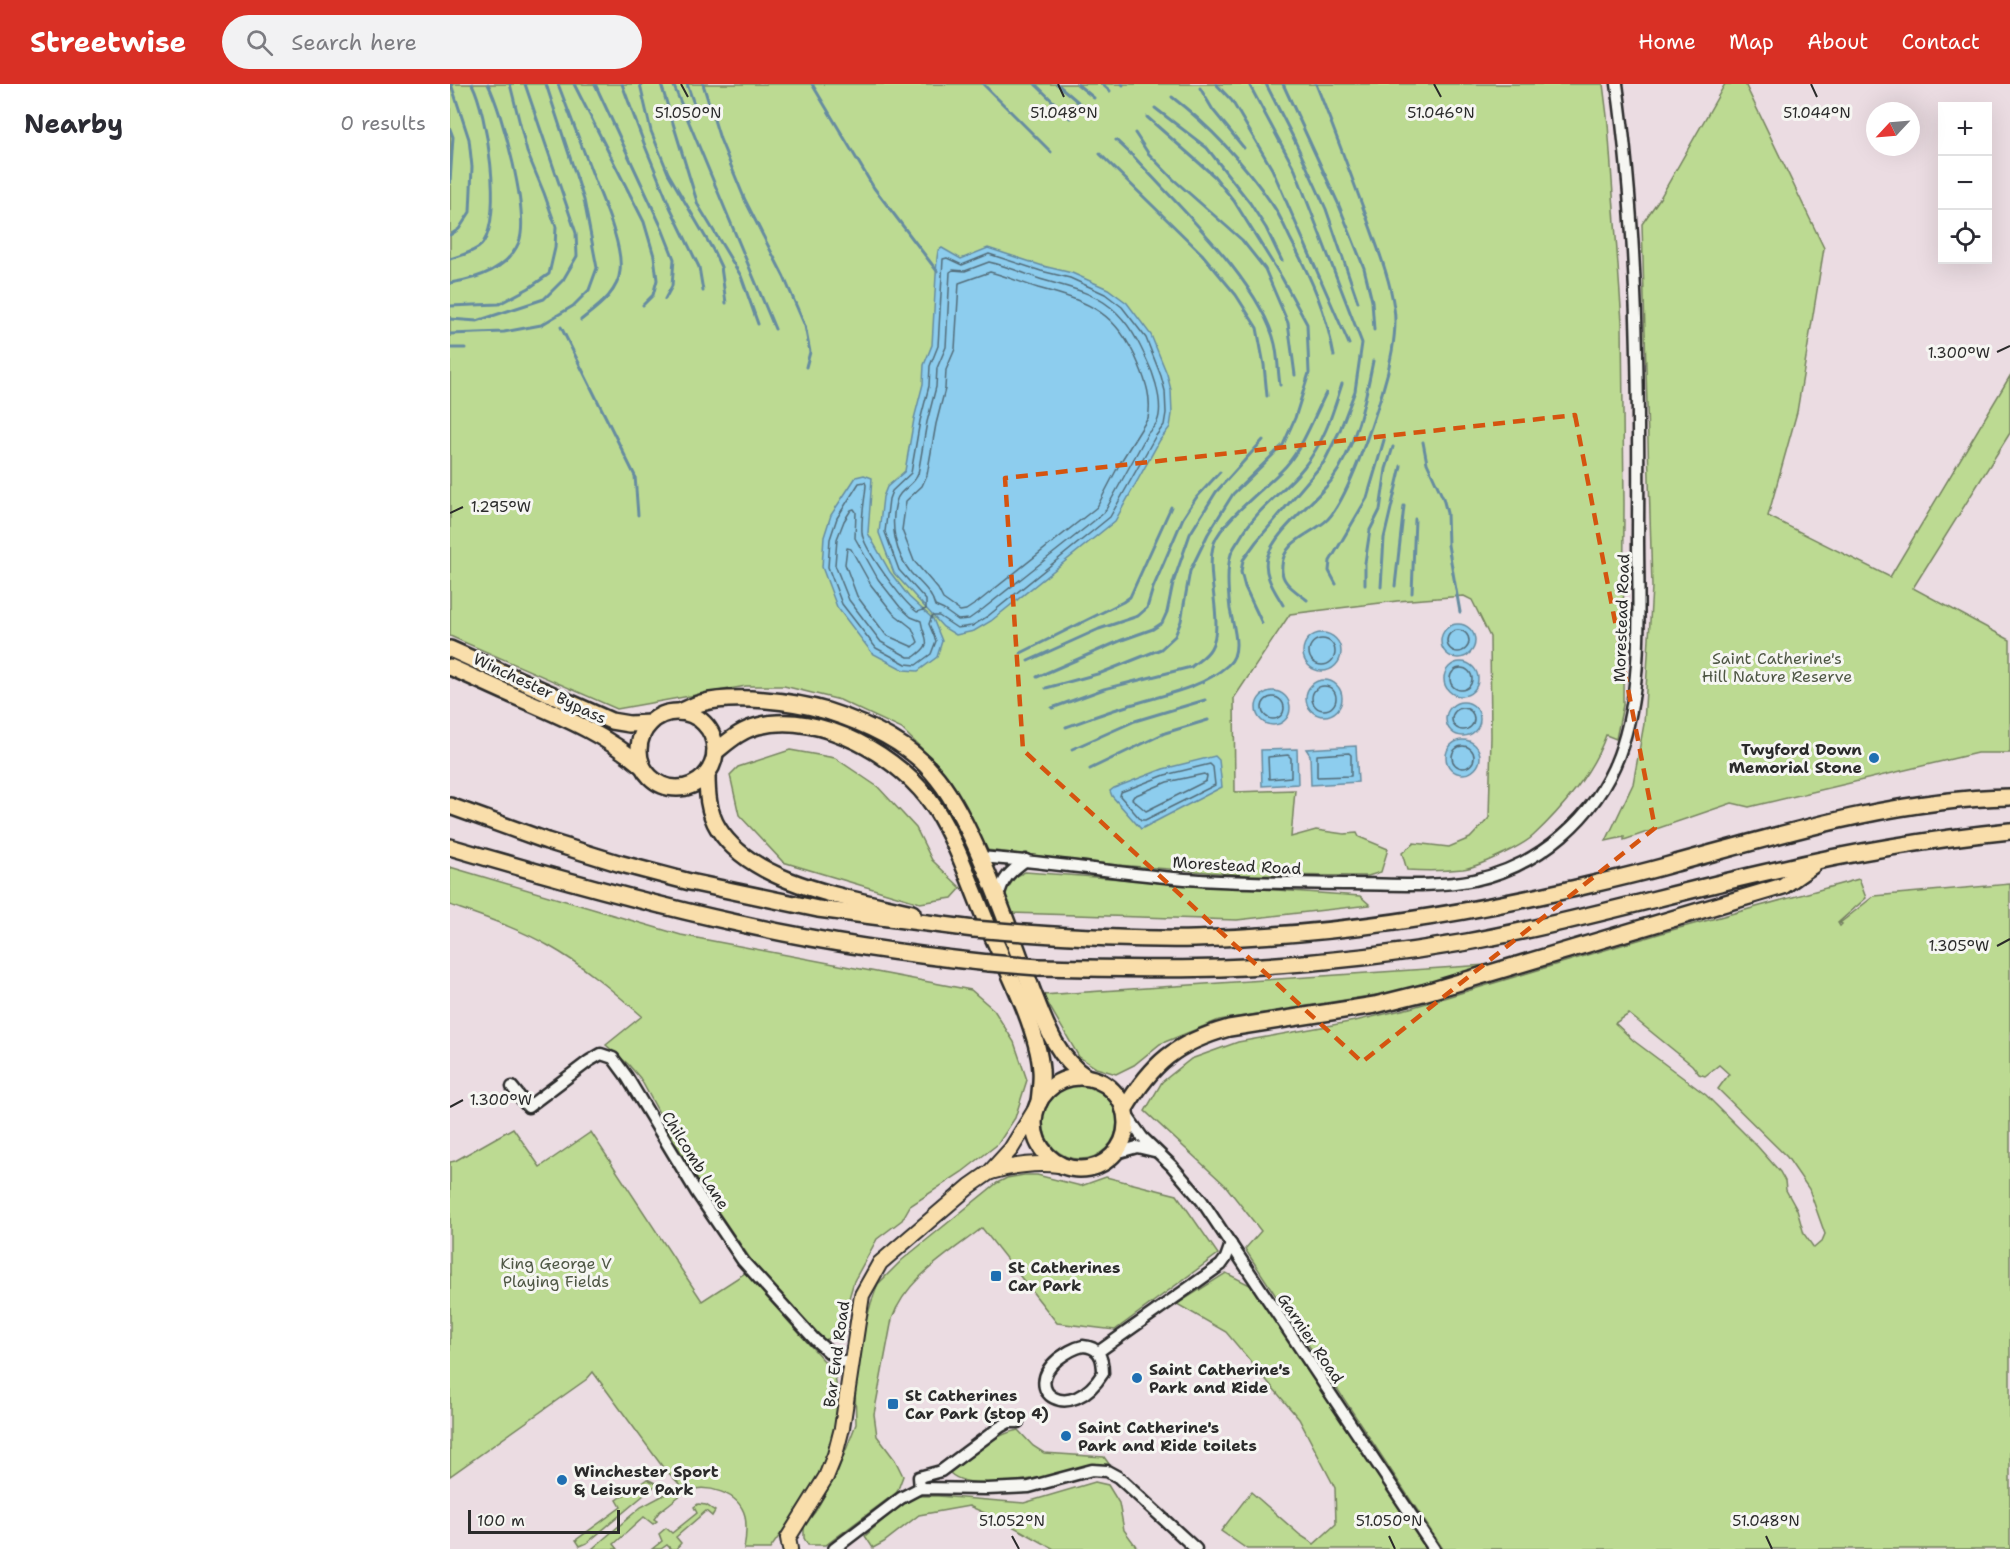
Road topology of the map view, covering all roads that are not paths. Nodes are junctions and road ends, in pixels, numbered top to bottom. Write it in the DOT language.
graph roads {
  1 [pos="1617,84"];
  2 [pos="450,649"];
  3 [pos="450,667"];
  4 [pos="680,712"];
  5 [pos="650,723"];
  6 [pos="715,752"];
  7 [pos="642,766"];
  8 [pos="707,774"];
  9 [pos="2010,797"];
  10 [pos="450,806"];
  11 [pos="2010,831"];
  12 [pos="450,847"];
  13 [pos="980,857"];
  14 [pos="1026,860"];
  15 [pos="1819,861"];
  16 [pos="998,900"];
  17 [pos="974,929"];
  18 [pos="1086,1077"];
  19 [pos="512,1087"];
  20 [pos="1037,1106"];
  21 [pos="1125,1111"];
  22 [pos="1154,1151"];
  23 [pos="1116,1153"];
  24 [pos="1059,1165"];
  25 [pos="990,1172"];
  26 [pos="1231,1244"];
  27 [pos="1098,1352"];
  28 [pos="850,1363"];
  29 [pos="1018,1422"];
  30 [pos="920,1483"];
  31 [pos="789,1544"];
  32 [pos="777,1549"];
  33 [pos="834,1549"];
  34 [pos="1196,1549"];
  35 [pos="1434,1549"];
  1 -- 14 [label="street, Morestead Road"];
  2 -- 5 [label="highway, Winchester Bypass"];
  3 -- 7 [label="highway, Winchester Bypass"];
  4 -- 5 [label="highway"];
  4 -- 6 [label="highway"];
  4 -- 13 [label="highway"];
  5 -- 7 [label="highway"];
  6 -- 8 [label="highway"];
  6 -- 20 [label="highway"];
  7 -- 8 [label="highway"];
  8 -- 17 [label="highway"];
  9 -- 17 [label="highway, bridge"];
  10 -- 17 [label="highway"];
  11 -- 15 [label="highway"];
  12 -- 15 [label="highway, bridge"];
  13 -- 14 [label="street, Morestead Road"];
  13 -- 16 [label="highway"];
  14 -- 16 [label="street"];
  15 -- 21 [label="highway"];
  16 -- 18 [label="highway"];
  18 -- 20 [label="highway"];
  18 -- 21 [label="highway"];
  19 -- 28 [label="street, Chilcomb Lane"];
  20 -- 24 [label="highway"];
  20 -- 25 [label="main road, Bar End Road"];
  21 -- 22 [label="street, Garnier Road"];
  21 -- 23 [label="highway"];
  22 -- 23 [label="street"];
  22 -- 26 [label="street, Garnier Road"];
  23 -- 24 [label="highway"];
  24 -- 25 [label="main road, Bar End Road"];
  25 -- 28 [label="main road, Bar End Road"];
  26 -- 27 [label="street"];
  26 -- 35 [label="street, Garnier Road"];
  27 -- 27 [label="street"];
  28 -- 31 [label="main road, Bar End Road"];
  29 -- 30 [label="street"];
  30 -- 33 [label="street"];
  30 -- 34 [label="street"];
  31 -- 32 [label="main road, Bar End Road"];
}
